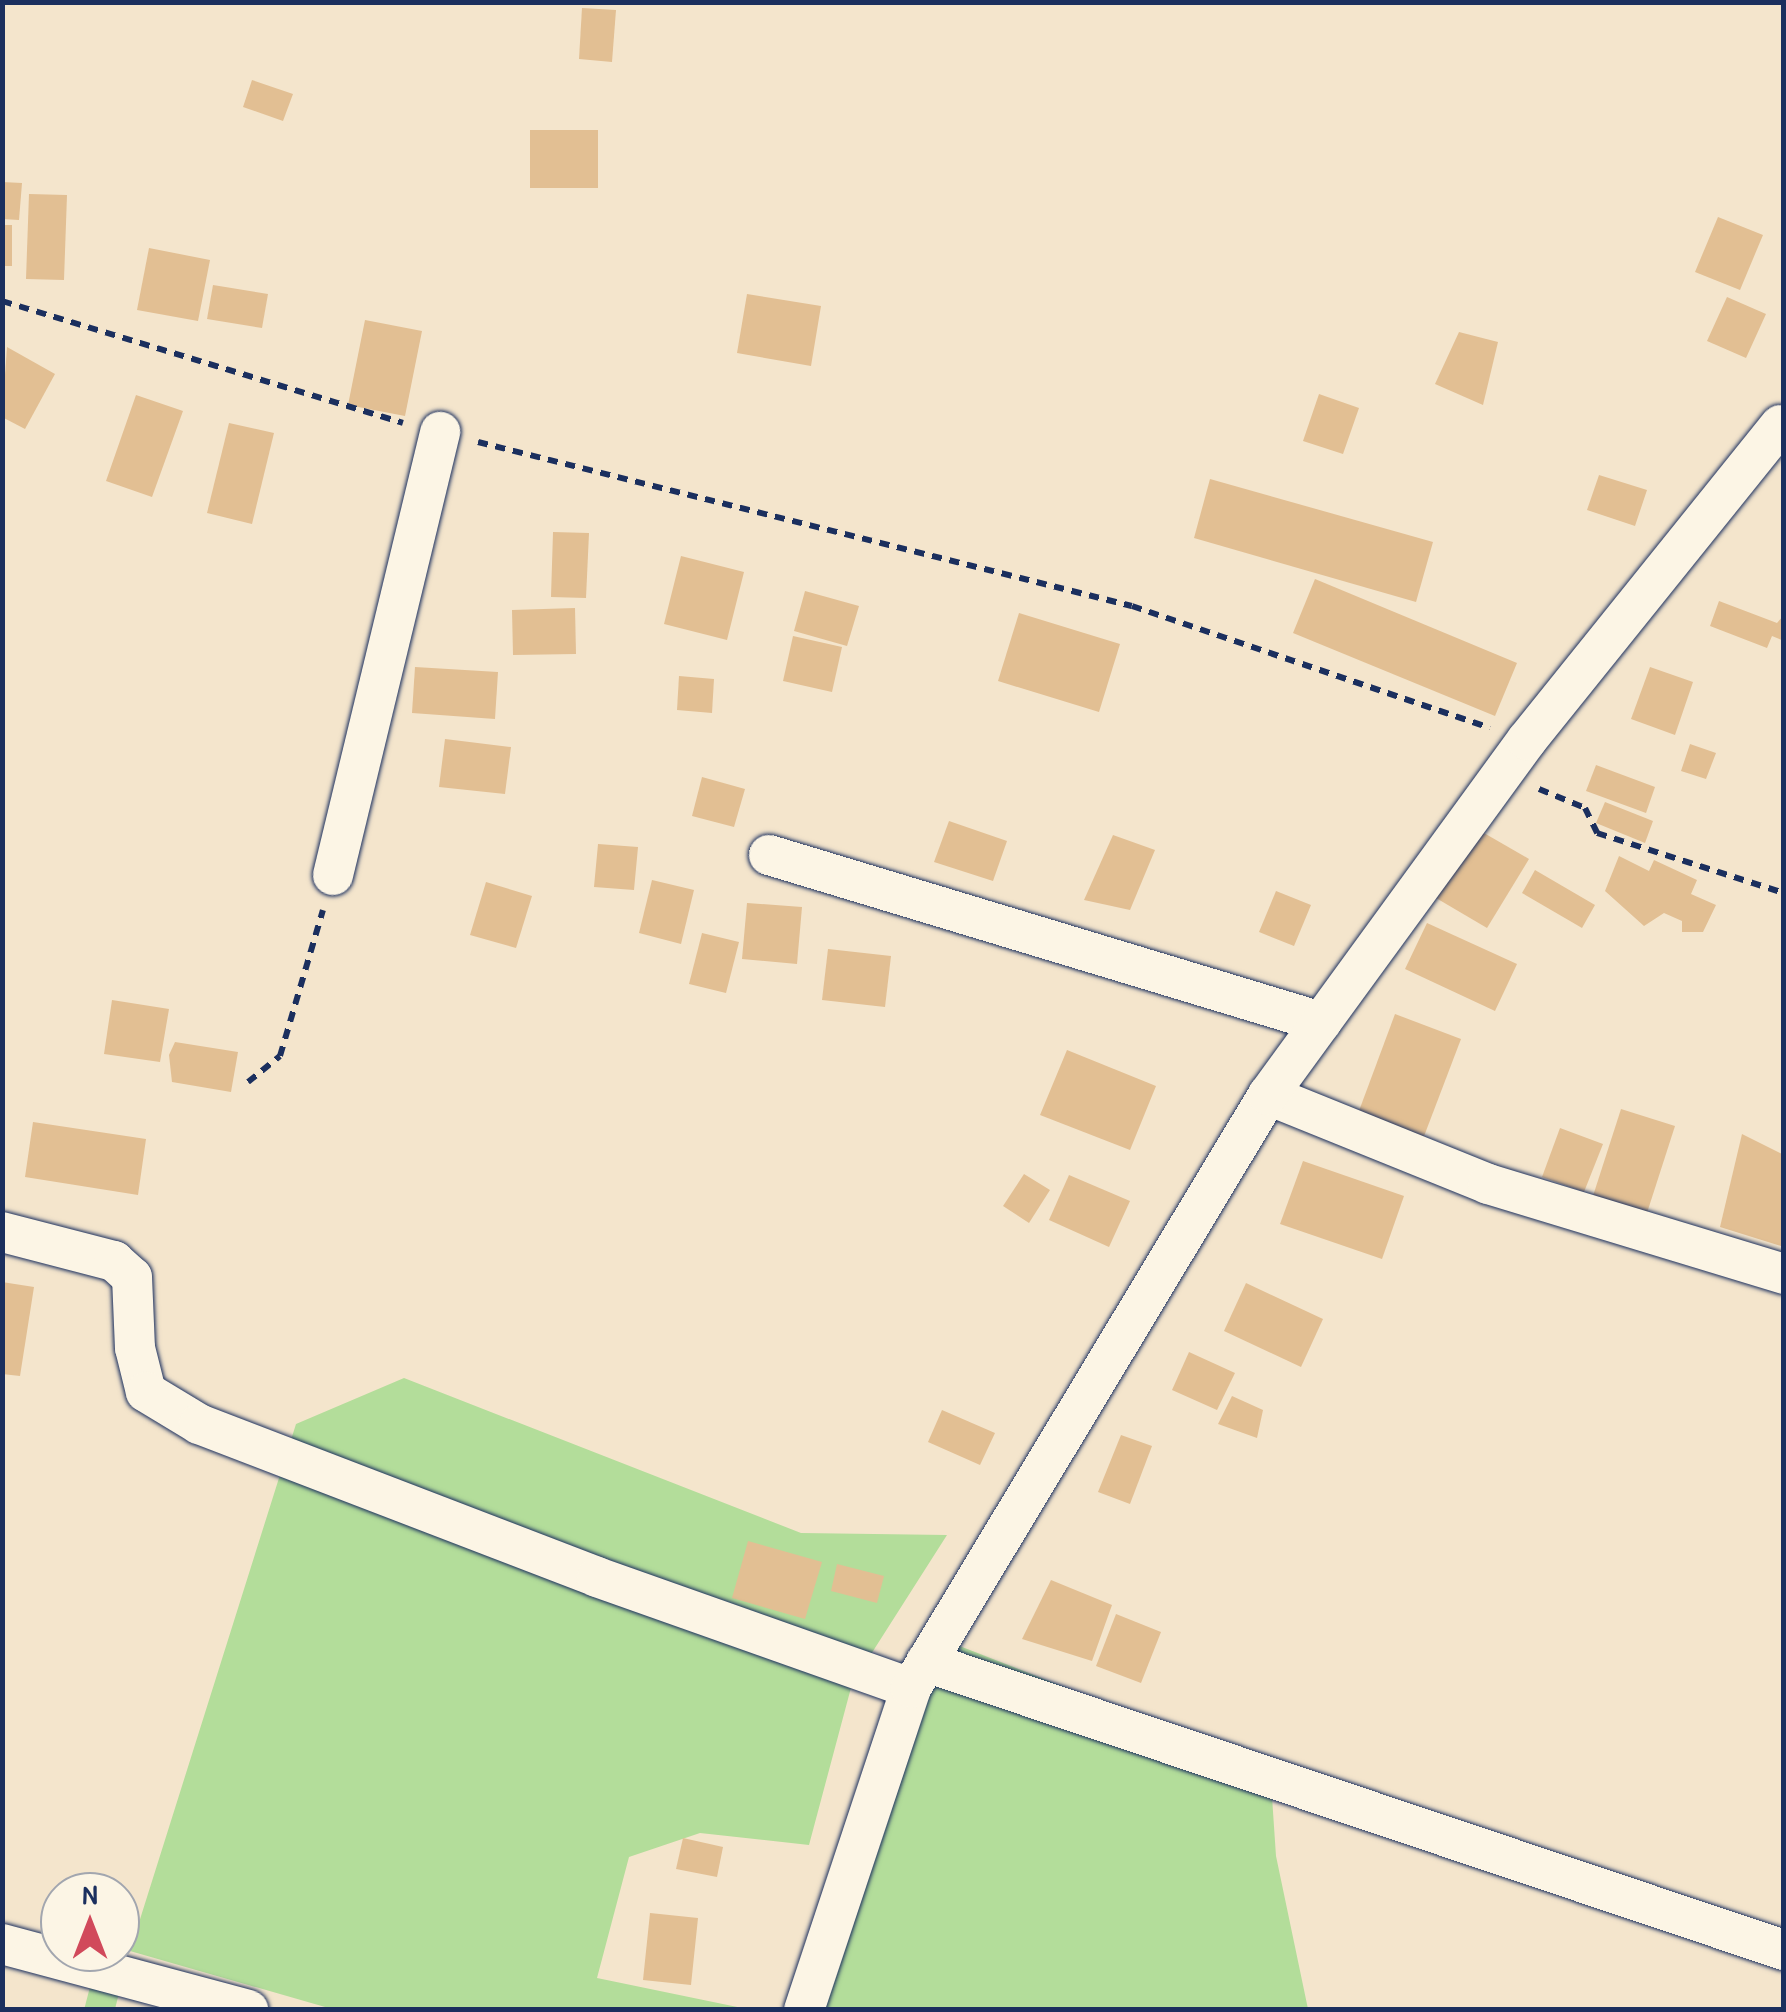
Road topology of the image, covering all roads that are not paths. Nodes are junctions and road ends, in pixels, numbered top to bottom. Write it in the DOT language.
graph roads {
  1 [pos="1782,424"];
  2 [pos="440,432"];
  3 [pos="770,856"];
  4 [pos="334,875"];
  5 [pos="1321,1022"];
  6 [pos="1268,1096"];
  7 [pos="2,1232"];
  8 [pos="1784,1274"];
  9 [pos="919,1675"];
  10 [pos="2,1944"];
  11 [pos="1784,1950"];
  12 [pos="248,2010"];
  13 [pos="804,2010"];
  1 -- 5 [label="street"];
  2 -- 4 [label="street"];
  3 -- 5 [label="street"];
  5 -- 6 [label="street"];
  6 -- 8 [label="street"];
  6 -- 9 [label="street"];
  7 -- 9 [label="street"];
  9 -- 11 [label="street"];
  9 -- 13 [label="street"];
  10 -- 12 [label="street"];
}
